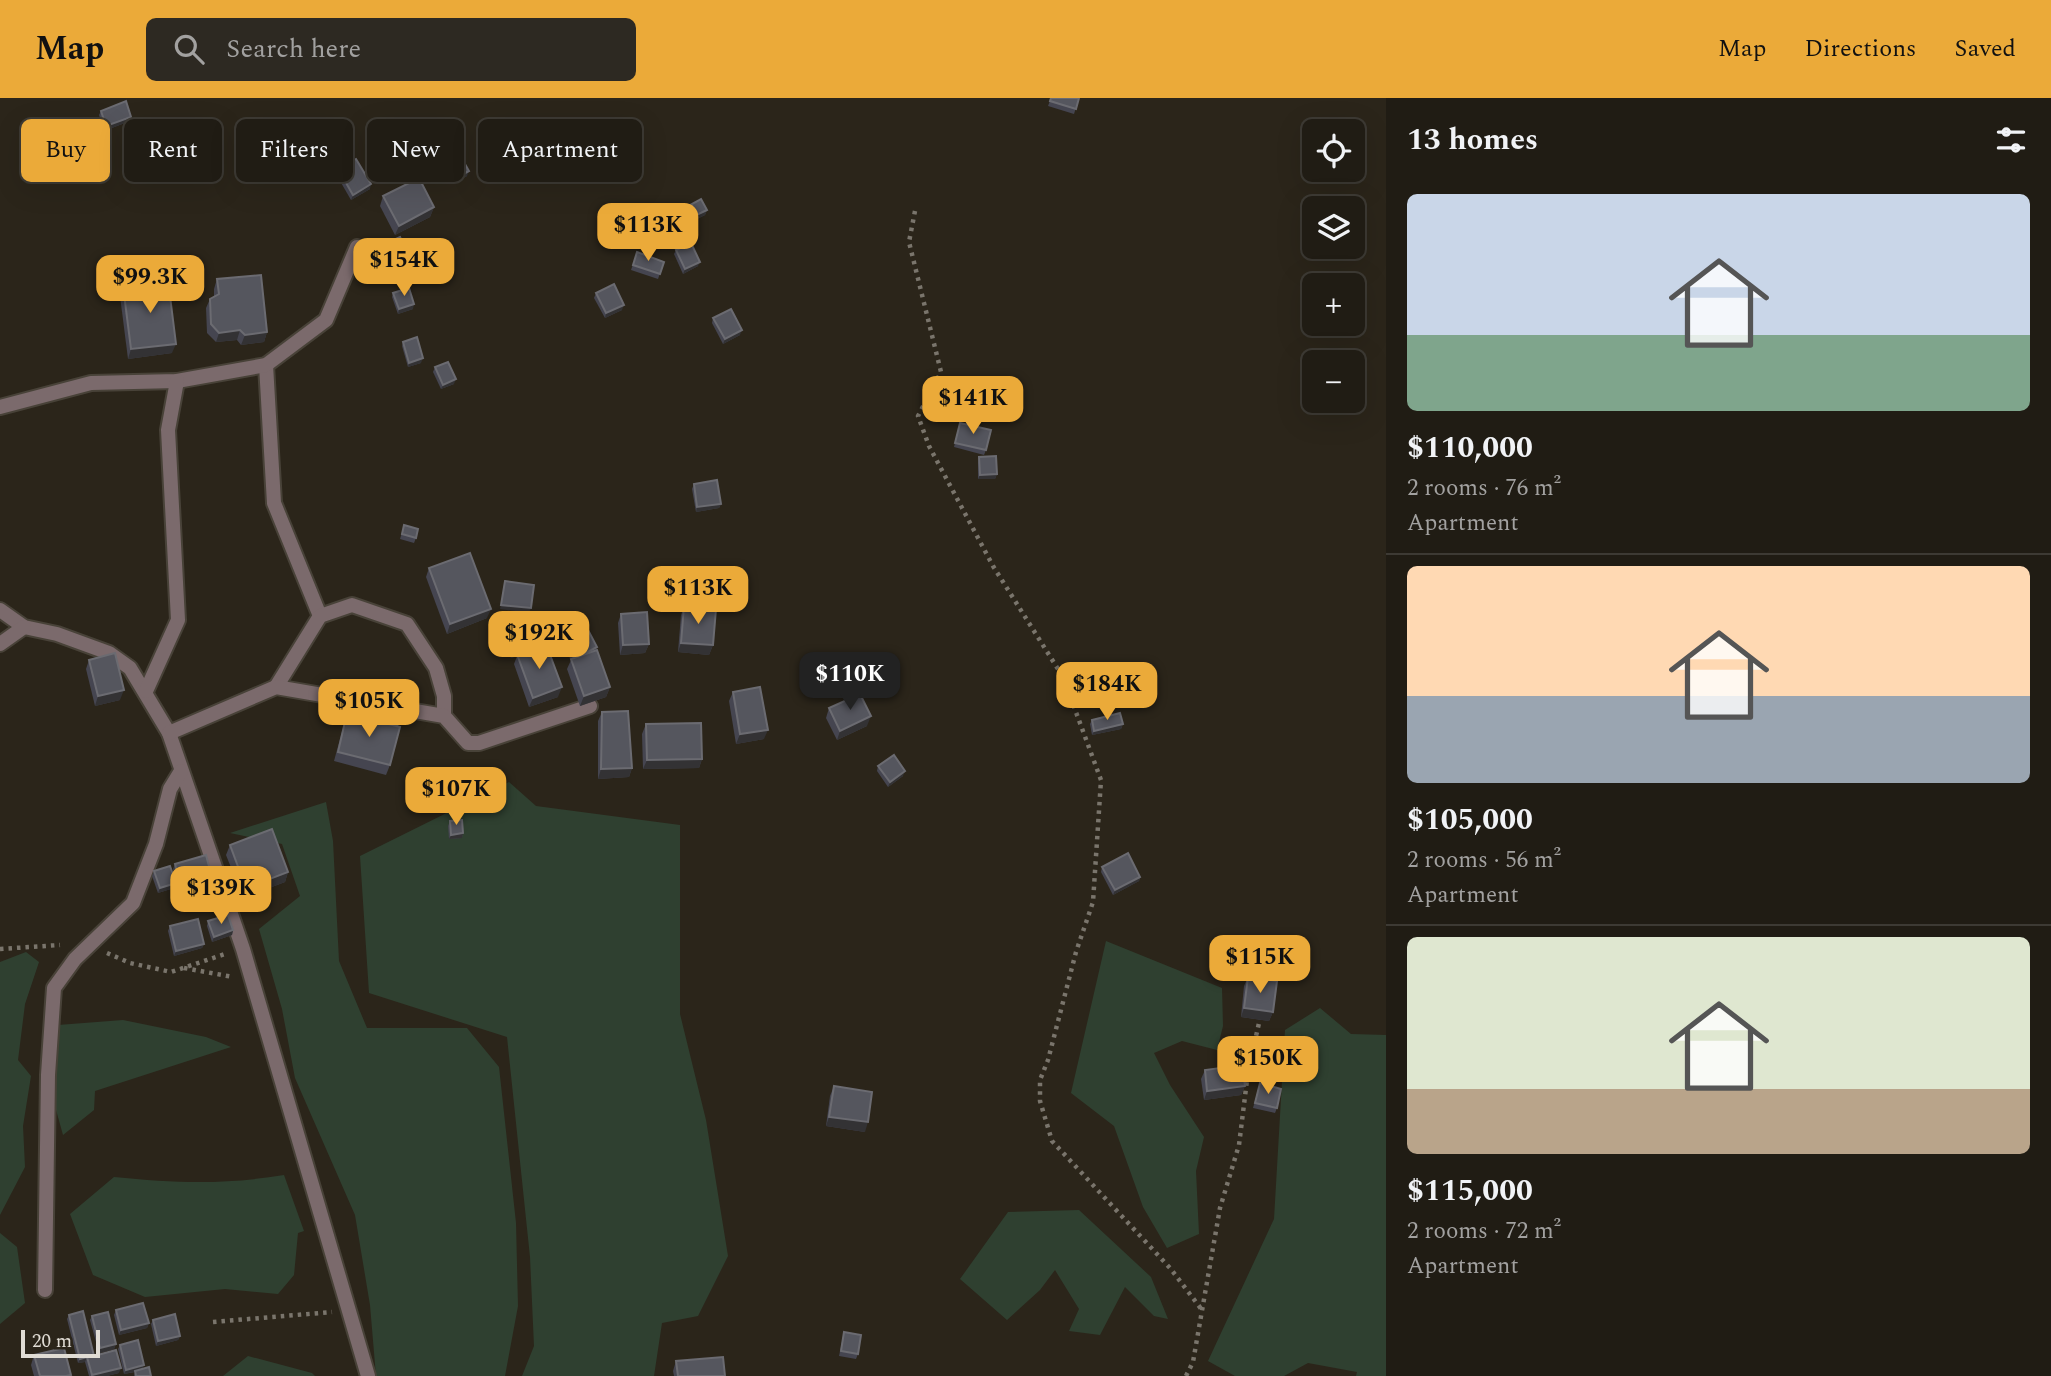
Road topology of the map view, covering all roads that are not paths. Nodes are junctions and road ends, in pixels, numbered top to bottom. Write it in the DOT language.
graph roads {
  1 [pos="357,247"];
  2 [pos="266,365"];
  3 [pos="177,380"];
  4 [pos="0,407"];
  5 [pos="0,610"];
  6 [pos="320,616"];
  7 [pos="24,626"];
  8 [pos="0,644"];
  9 [pos="276,687"];
  10 [pos="146,691"];
  11 [pos="590,706"];
  12 [pos="444,716"];
  13 [pos="169,733"];
  14 [pos="181,771"];
  15 [pos="45,1290"];
  16 [pos="368,1376"];
  1 -- 2 [label="street"];
  2 -- 3 [label="street"];
  2 -- 6 [label="street"];
  3 -- 4 [label="street"];
  3 -- 10 [label="street"];
  5 -- 7 [label="street"];
  6 -- 9 [label="street"];
  6 -- 12 [label="street"];
  7 -- 8 [label="street"];
  7 -- 10 [label="street"];
  9 -- 12 [label="street"];
  9 -- 13 [label="street"];
  10 -- 13 [label="street"];
  11 -- 12 [label="street"];
  13 -- 14 [label="street"];
  14 -- 15 [label="street"];
  14 -- 16 [label="street"];
}
